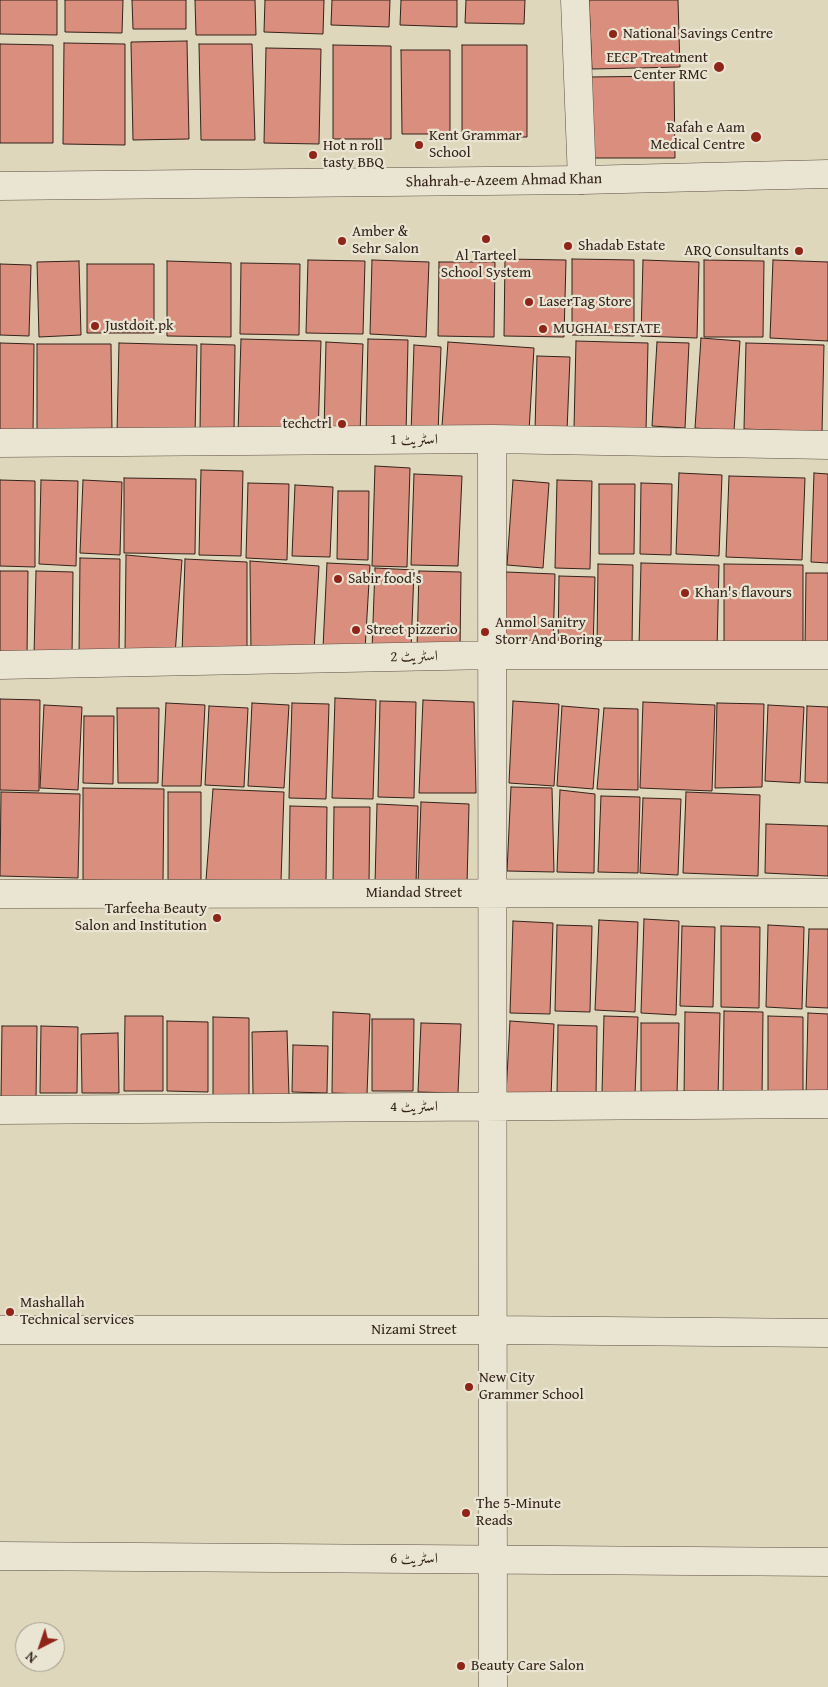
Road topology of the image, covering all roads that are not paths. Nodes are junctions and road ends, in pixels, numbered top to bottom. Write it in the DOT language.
graph roads {
  1 [pos="576,0"];
  2 [pos="828,174"];
  3 [pos="582,180"];
  4 [pos="0,186"];
  5 [pos="492,439"];
  6 [pos="0,443"];
  7 [pos="828,445"];
  8 [pos="828,655"];
  9 [pos="492,656"];
  10 [pos="0,665"];
  11 [pos="493,893"];
  12 [pos="828,893"];
  13 [pos="0,894"];
  14 [pos="828,1104"];
  15 [pos="493,1106"];
  16 [pos="0,1110"];
  17 [pos="0,1330"];
  18 [pos="493,1330"];
  19 [pos="828,1333"];
  20 [pos="0,1556"];
  21 [pos="494,1560"];
  22 [pos="828,1562"];
  23 [pos="493,1687"];
  1 -- 3 [label="street"];
  2 -- 3 [label="street, Shahrah-e-Azeem Ahmad Khan"];
  3 -- 4 [label="street, Shahrah-e-Azeem Ahmad Khan"];
  5 -- 6 [label="street, اسٹریٹ 1"];
  5 -- 7 [label="street, اسٹریٹ 1"];
  5 -- 9 [label="street"];
  8 -- 9 [label="street, اسٹریٹ 2"];
  9 -- 10 [label="street, اسٹریٹ 2"];
  9 -- 11 [label="street"];
  11 -- 12 [label="street, Miandad Street"];
  11 -- 13 [label="street, Miandad Street"];
  11 -- 15 [label="street"];
  14 -- 15 [label="street, اسٹریٹ 4"];
  15 -- 16 [label="street, اسٹریٹ 4"];
  15 -- 18 [label="street"];
  17 -- 18 [label="street, Nizami Street"];
  18 -- 19 [label="street, Nizami Street"];
  18 -- 21 [label="street"];
  20 -- 21 [label="street, اسٹریٹ 6"];
  21 -- 22 [label="street, اسٹریٹ 6"];
  21 -- 23 [label="street"];
}
